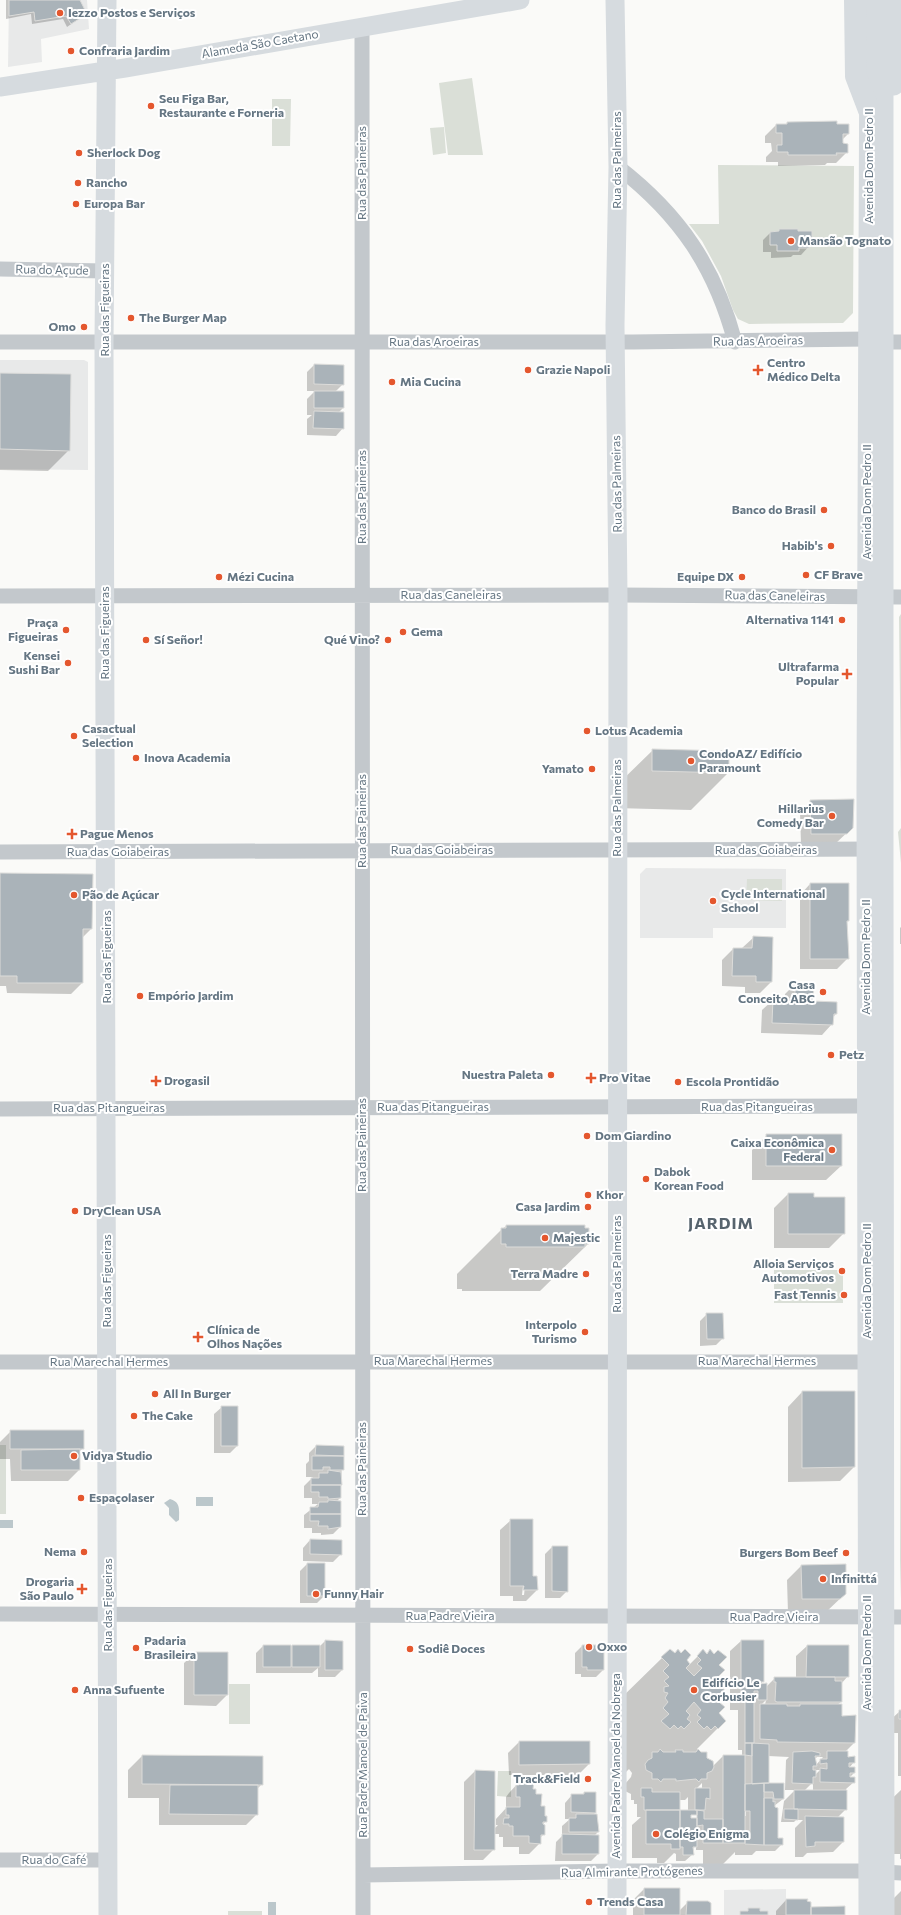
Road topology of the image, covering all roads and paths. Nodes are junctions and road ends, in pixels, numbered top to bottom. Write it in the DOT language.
graph roads {
  1 [pos="106,0"];
  2 [pos="520,0"];
  3 [pos="615,0"];
  4 [pos="855,0"];
  5 [pos="869,0"];
  6 [pos="884,0"];
  7 [pos="899,0"];
  8 [pos="362,26"];
  9 [pos="877,68"];
  10 [pos="106,70"];
  11 [pos="0,87"];
  12 [pos="877,111"];
  13 [pos="618,167"];
  14 [pos="0,269"];
  15 [pos="105,271"];
  16 [pos="884,341"];
  17 [pos="0,342"];
  18 [pos="104,342"];
  19 [pos="362,342"];
  20 [pos="616,342"];
  21 [pos="735,342"];
  22 [pos="362,595"];
  23 [pos="618,595"];
  24 [pos="0,596"];
  25 [pos="105,596"];
  26 [pos="884,597"];
  27 [pos="875,849"];
  28 [pos="362,850"];
  29 [pos="617,850"];
  30 [pos="0,852"];
  31 [pos="106,852"];
  32 [pos="866,1106"];
  33 [pos="617,1107"];
  34 [pos="107,1108"];
  35 [pos="362,1108"];
  36 [pos="0,1109"];
  37 [pos="362,1361"];
  38 [pos="616,1361"];
  39 [pos="0,1362"];
  40 [pos="107,1362"];
  41 [pos="867,1362"];
  42 [pos="0,1614"];
  43 [pos="108,1615"];
  44 [pos="362,1616"];
  45 [pos="616,1616"];
  46 [pos="884,1617"];
  47 [pos="0,1860"];
  48 [pos="108,1860"];
  49 [pos="617,1871"];
  50 [pos="885,1872"];
  51 [pos="363,1875"];
  52 [pos="108,1915"];
  53 [pos="363,1915"];
  54 [pos="617,1915"];
  55 [pos="868,1915"];
  56 [pos="885,1915"];
  1 -- 10 [label="main road, Rua das Figueiras"];
  2 -- 8 [label="main road, Alameda São Caetano"];
  3 -- 13 [label="main road, Rua das Palmeiras"];
  4 -- 12 [label="highway"];
  5 -- 9 [label="main road, Avenida Dom Pedro II"];
  6 -- 9 [label="main road, Avenida Dom Pedro II"];
  7 -- 12 [label="main road"];
  8 -- 10 [label="main road, Alameda São Caetano"];
  8 -- 19 [label="street, Rua das Paineiras"];
  9 -- 12 [label="main road, Avenida Dom Pedro II"];
  10 -- 11 [label="main road, Alameda São Caetano"];
  10 -- 15 [label="main road, Rua das Figueiras"];
  12 -- 16 [label="main road, Avenida Dom Pedro II"];
  13 -- 20 [label="main road, Rua das Palmeiras"];
  13 -- 21 [label="street"];
  14 -- 15 [label="street, Rua do Açude"];
  15 -- 18 [label="main road, Rua das Figueiras"];
  16 -- 21 [label="street, Rua das Aroeiras"];
  16 -- 26 [label="main road, Avenida Dom Pedro II"];
  17 -- 18 [label="street, Rua das Aroeiras"];
  18 -- 19 [label="street, Rua das Aroeiras"];
  18 -- 25 [label="main road, Rua das Figueiras"];
  19 -- 20 [label="street, Rua das Aroeiras"];
  19 -- 22 [label="street, Rua das Paineiras"];
  20 -- 21 [label="street, Rua das Aroeiras"];
  20 -- 23 [label="main road, Rua das Palmeiras"];
  22 -- 23 [label="street, Rua das Caneleiras"];
  22 -- 25 [label="street, Rua das Caneleiras"];
  22 -- 28 [label="street, Rua das Paineiras"];
  23 -- 26 [label="street, Rua das Caneleiras"];
  23 -- 29 [label="main road, Rua das Palmeiras"];
  24 -- 25 [label="street, Rua das Caneleiras"];
  25 -- 31 [label="main road, Rua das Figueiras"];
  26 -- 27 [label="main road, Avenida Dom Pedro II"];
  27 -- 29 [label="street, Rua das Goiabeiras"];
  27 -- 32 [label="main road, Avenida Dom Pedro II"];
  27 -- 46 [label="main road, Avenida Dom Pedro II"];
  28 -- 29 [label="street, Rua das Goiabeiras"];
  28 -- 31 [label="street, Rua das Goiabeiras"];
  28 -- 35 [label="street, Rua das Paineiras"];
  29 -- 33 [label="main road, Rua das Palmeiras"];
  30 -- 31 [label="street, Rua das Goiabeiras"];
  31 -- 34 [label="main road, Rua das Figueiras"];
  32 -- 33 [label="street, Rua das Pitangueiras"];
  32 -- 41 [label="main road, Avenida Dom Pedro II"];
  33 -- 35 [label="street, Rua das Pitangueiras"];
  33 -- 38 [label="main road, Rua das Palmeiras"];
  34 -- 35 [label="street, Rua das Pitangueiras"];
  34 -- 36 [label="street, Rua das Pitangueiras"];
  34 -- 40 [label="main road, Rua das Figueiras"];
  35 -- 37 [label="street, Rua das Paineiras"];
  37 -- 38 [label="street, Rua Marechal Hermes"];
  37 -- 40 [label="street, Rua Marechal Hermes"];
  37 -- 44 [label="street, Rua das Paineiras"];
  38 -- 41 [label="street, Rua Marechal Hermes"];
  38 -- 45 [label="main road, Rua das Palmeiras"];
  39 -- 40 [label="street, Rua Marechal Hermes"];
  40 -- 43 [label="main road, Rua das Figueiras"];
  41 -- 46 [label="main road, Avenida Dom Pedro II"];
  42 -- 43 [label="street, Rua Padre Vieira"];
  43 -- 44 [label="street, Rua Padre Vieira"];
  43 -- 48 [label="main road, Rua das Figueiras"];
  44 -- 45 [label="street, Rua Padre Vieira"];
  44 -- 51 [label="street, Rua Padre Manoel de Paiva"];
  45 -- 46 [label="street, Rua Padre Vieira"];
  45 -- 49 [label="main road, Avenida Padre Manoel da Nobrega"];
  46 -- 50 [label="main road, Avenida Dom Pedro II"];
  47 -- 48 [label="street, Rua do Café"];
  48 -- 52 [label="main road, Rua das Figueiras"];
  49 -- 50 [label="street, Rua Almirante Protógenes"];
  49 -- 51 [label="street, Rua Almirante Protógenes"];
  49 -- 54 [label="main road, Avenida Padre Manoel da Nobrega"];
  50 -- 55 [label="main road, Avenida Dom Pedro II"];
  50 -- 56 [label="main road, Avenida Dom Pedro II"];
  51 -- 53 [label="street, Rua Padre Manoel de Paiva"];
}
